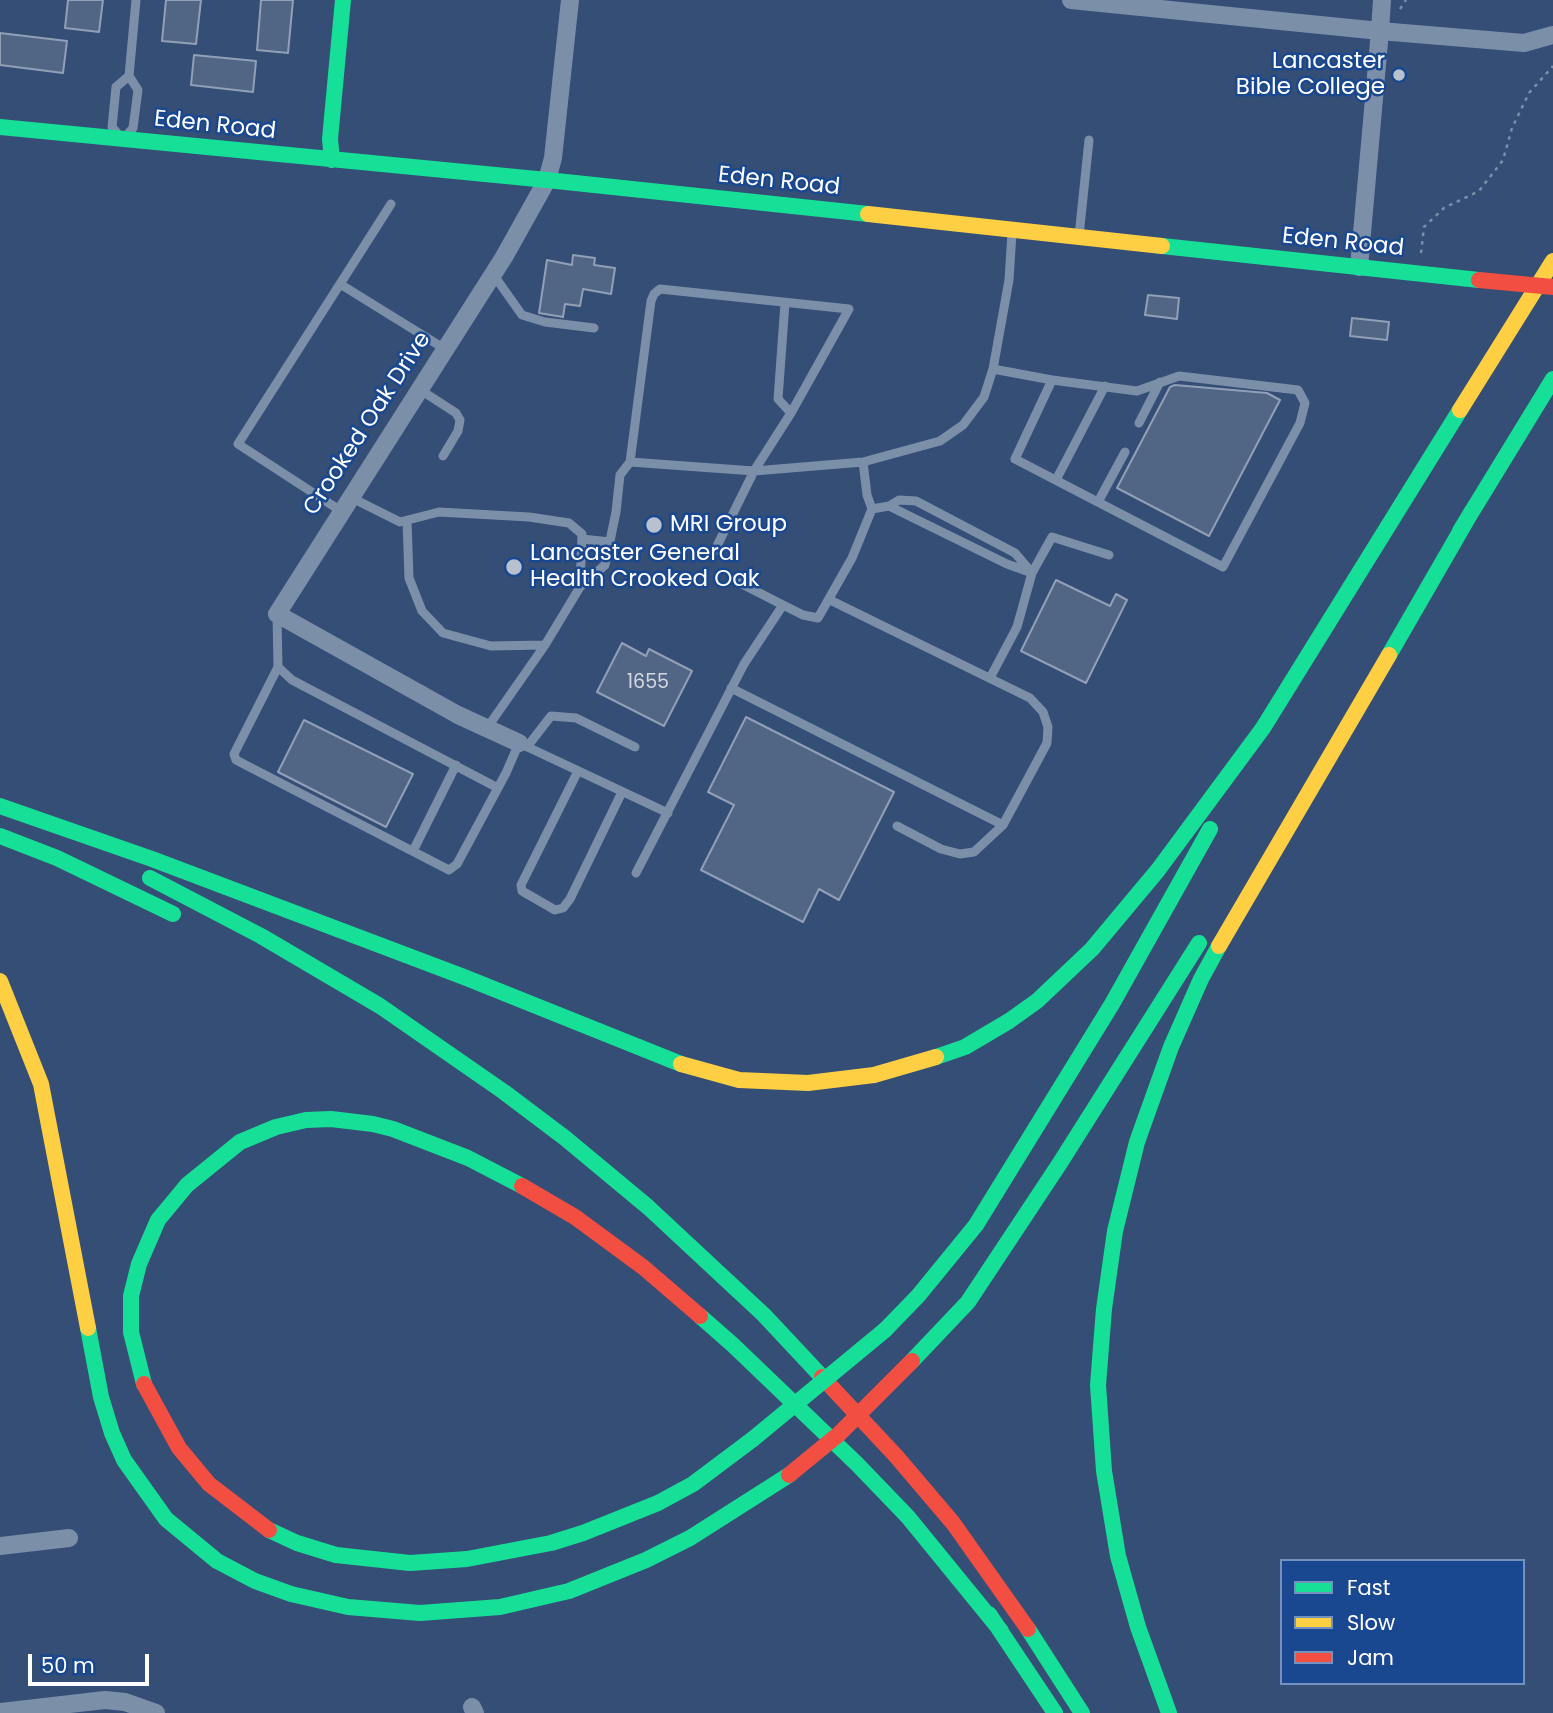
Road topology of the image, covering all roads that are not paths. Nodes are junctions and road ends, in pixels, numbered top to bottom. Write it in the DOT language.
graph roads {
  1 [pos="136,0"];
  2 [pos="343,0"];
  3 [pos="570,0"];
  4 [pos="1071,0"];
  5 [pos="1382,0"];
  6 [pos="1380,31"];
  7 [pos="1553,35"];
  8 [pos="129,76"];
  9 [pos="0,127"];
  10 [pos="123,139"];
  11 [pos="1089,140"];
  12 [pos="332,160"];
  13 [pos="547,180"];
  14 [pos="391,204"];
  15 [pos="1013,231"];
  16 [pos="1079,238"];
  17 [pos="1553,261"];
  18 [pos="1359,267"];
  19 [pos="493,274"];
  20 [pos="340,284"];
  21 [pos="1553,287"];
  22 [pos="785,303"];
  23 [pos="594,328"];
  24 [pos="445,349"];
  25 [pos="993,369"];
  26 [pos="1553,379"];
  27 [pos="1052,380"];
  28 [pos="1160,382"];
  29 [pos="1105,386"];
  30 [pos="419,389"];
  31 [pos="791,413"];
  32 [pos="1139,423"];
  33 [pos="1125,452"];
  34 [pos="443,456"];
  35 [pos="630,462"];
  36 [pos="863,462"];
  37 [pos="754,471"];
  38 [pos="1056,480"];
  39 [pos="1098,502"];
  40 [pos="345,504"];
  41 [pos="888,506"];
  42 [pos="872,509"];
  43 [pos="1472,511"];
  44 [pos="407,521"];
  45 [pos="582,539"];
  46 [pos="610,542"];
  47 [pos="714,552"];
  48 [pos="1109,555"];
  49 [pos="1032,573"];
  50 [pos="740,583"];
  51 [pos="580,587"];
  52 [pos="830,600"];
  53 [pos="783,605"];
  54 [pos="277,614"];
  55 [pos="545,645"];
  56 [pos="278,667"];
  57 [pos="990,678"];
  58 [pos="731,688"];
  59 [pos="487,728"];
  60 [pos="1263,728"];
  61 [pos="523,745"];
  62 [pos="635,747"];
  63 [pos="456,765"];
  64 [pos="579,771"];
  65 [pos="498,788"];
  66 [pos="622,792"];
  67 [pos="0,806"];
  68 [pos="0,813"];
  69 [pos="668,813"];
  70 [pos="1003,825"];
  71 [pos="897,826"];
  72 [pos="0,836"];
  73 [pos="413,851"];
  74 [pos="636,873"];
  75 [pos="1237,884"];
  76 [pos="192,923"];
  77 [pos="1207,930"];
  78 [pos="0,981"];
  79 [pos="805,1383"];
  80 [pos="69,1538"];
  81 [pos="0,1546"];
  82 [pos="1001,1631"];
  83 [pos="0,1712"];
  84 [pos="156,1713"];
  85 [pos="1055,1713"];
  86 [pos="1082,1713"];
  87 [pos="1169,1713"];
  1 -- 8 [label="lane"];
  2 -- 12 [label="main road"];
  3 -- 13 [label="street, Crooked Oak Drive"];
  4 -- 6 [label="street"];
  5 -- 6 [label="street"];
  6 -- 7 [label="street"];
  6 -- 18 [label="street"];
  8 -- 10 [label="lane"];
  8 -- 10 [label="lane"];
  9 -- 10 [label="main road, Eden Road"];
  10 -- 12 [label="main road, Eden Road"];
  11 -- 16 [label="lane"];
  12 -- 13 [label="main road, Eden Road"];
  13 -- 15 [label="main road, Eden Road"];
  13 -- 19 [label="street, Crooked Oak Drive"];
  14 -- 20 [label="lane"];
  15 -- 16 [label="main road, Eden Road"];
  15 -- 25 [label="lane"];
  16 -- 18 [label="main road, Eden Road"];
  17 -- 60 [label="main road"];
  18 -- 21 [label="main road, Eden Road, bridge"];
  19 -- 23 [label="lane"];
  19 -- 24 [label="street, Crooked Oak Drive"];
  20 -- 24 [label="lane"];
  20 -- 40 [label="lane"];
  22 -- 31 [label="lane"];
  22 -- 31 [label="lane"];
  22 -- 35 [label="lane"];
  24 -- 30 [label="street, Crooked Oak Drive"];
  25 -- 27 [label="lane"];
  25 -- 36 [label="lane"];
  26 -- 43 [label="main road"];
  27 -- 29 [label="lane"];
  27 -- 38 [label="lane"];
  28 -- 29 [label="lane"];
  28 -- 32 [label="lane"];
  28 -- 39 [label="lane"];
  29 -- 38 [label="lane"];
  30 -- 34 [label="lane"];
  30 -- 40 [label="street, Crooked Oak Drive"];
  31 -- 37 [label="lane"];
  33 -- 39 [label="lane"];
  35 -- 37 [label="lane"];
  35 -- 46 [label="lane"];
  36 -- 37 [label="lane"];
  36 -- 42 [label="lane"];
  37 -- 47 [label="lane"];
  38 -- 39 [label="lane"];
  40 -- 44 [label="lane"];
  40 -- 54 [label="street, Crooked Oak Drive"];
  41 -- 42 [label="lane"];
  41 -- 49 [label="lane"];
  41 -- 49 [label="lane"];
  42 -- 52 [label="lane"];
  43 -- 75 [label="main road"];
  43 -- 87 [label="main road"];
  44 -- 45 [label="lane"];
  44 -- 55 [label="lane"];
  45 -- 46 [label="lane"];
  45 -- 51 [label="lane"];
  46 -- 51 [label="lane"];
  48 -- 49 [label="lane"];
  49 -- 57 [label="lane"];
  50 -- 53 [label="lane"];
  51 -- 55 [label="lane"];
  52 -- 53 [label="lane"];
  52 -- 57 [label="lane"];
  53 -- 58 [label="lane"];
  54 -- 56 [label="lane"];
  54 -- 59 [label="street"];
  55 -- 59 [label="lane"];
  56 -- 63 [label="lane"];
  56 -- 73 [label="lane"];
  57 -- 70 [label="lane"];
  58 -- 69 [label="lane"];
  58 -- 70 [label="lane"];
  59 -- 61 [label="street"];
  60 -- 67 [label="main road"];
  60 -- 82 [label="main road, bridge"];
  61 -- 62 [label="lane"];
  61 -- 64 [label="lane"];
  61 -- 65 [label="lane"];
  63 -- 65 [label="lane"];
  63 -- 73 [label="lane"];
  64 -- 66 [label="lane"];
  64 -- 66 [label="lane"];
  65 -- 73 [label="lane"];
  66 -- 69 [label="lane"];
  68 -- 86 [label="main road"];
  69 -- 74 [label="lane"];
  70 -- 71 [label="lane"];
  72 -- 76 [label="main road"];
  77 -- 78 [label="main road, bridge"];
  79 -- 82 [label="main road"];
  80 -- 81 [label="street"];
  82 -- 85 [label="main road"];
  83 -- 84 [label="street"];
}
